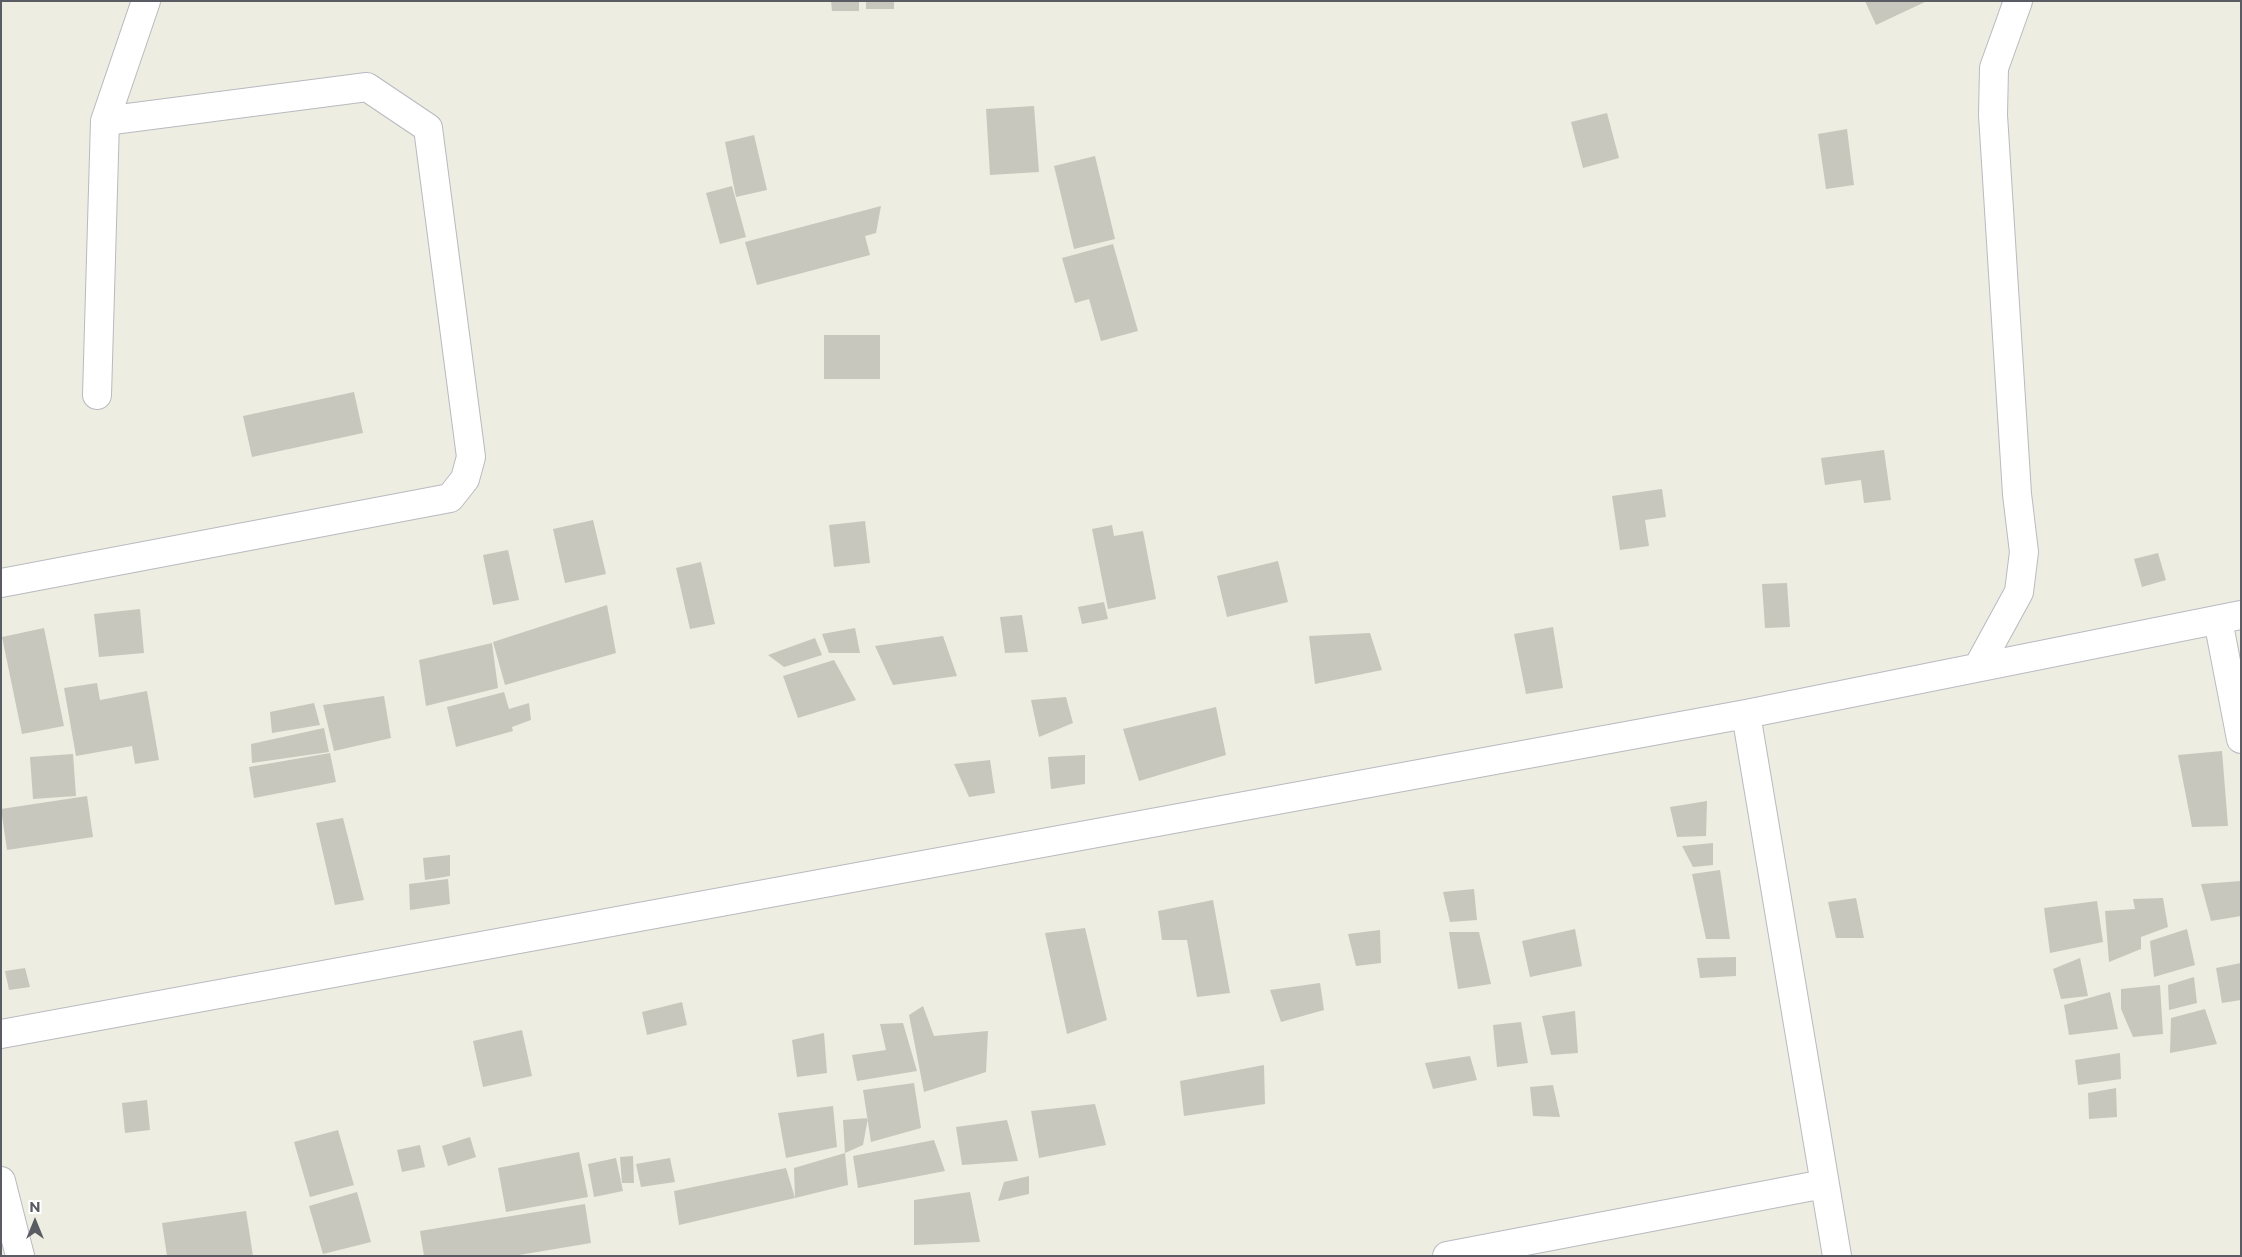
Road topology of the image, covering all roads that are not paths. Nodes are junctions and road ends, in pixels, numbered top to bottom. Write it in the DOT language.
graph roads {
  1 [pos="146,1"];
  2 [pos="2018,1"];
  3 [pos="105,121"];
  4 [pos="97,395"];
  5 [pos="1,583"];
  6 [pos="2229,618"];
  7 [pos="1978,667"];
  8 [pos="1746,714"];
  9 [pos="2241,739"];
  10 [pos="1,1034"];
  11 [pos="1,1181"];
  12 [pos="1824,1184"];
  13 [pos="20,1256"];
  14 [pos="1447,1256"];
  15 [pos="1837,1256"];
  1 -- 3 [label="street"];
  2 -- 7 [label="street"];
  3 -- 4 [label="street"];
  3 -- 5 [label="street"];
  6 -- 7 [label="street"];
  6 -- 9 [label="street"];
  7 -- 8 [label="street"];
  8 -- 10 [label="street"];
  8 -- 12 [label="street"];
  11 -- 13 [label="street"];
  12 -- 14 [label="street"];
  12 -- 15 [label="street"];
}
